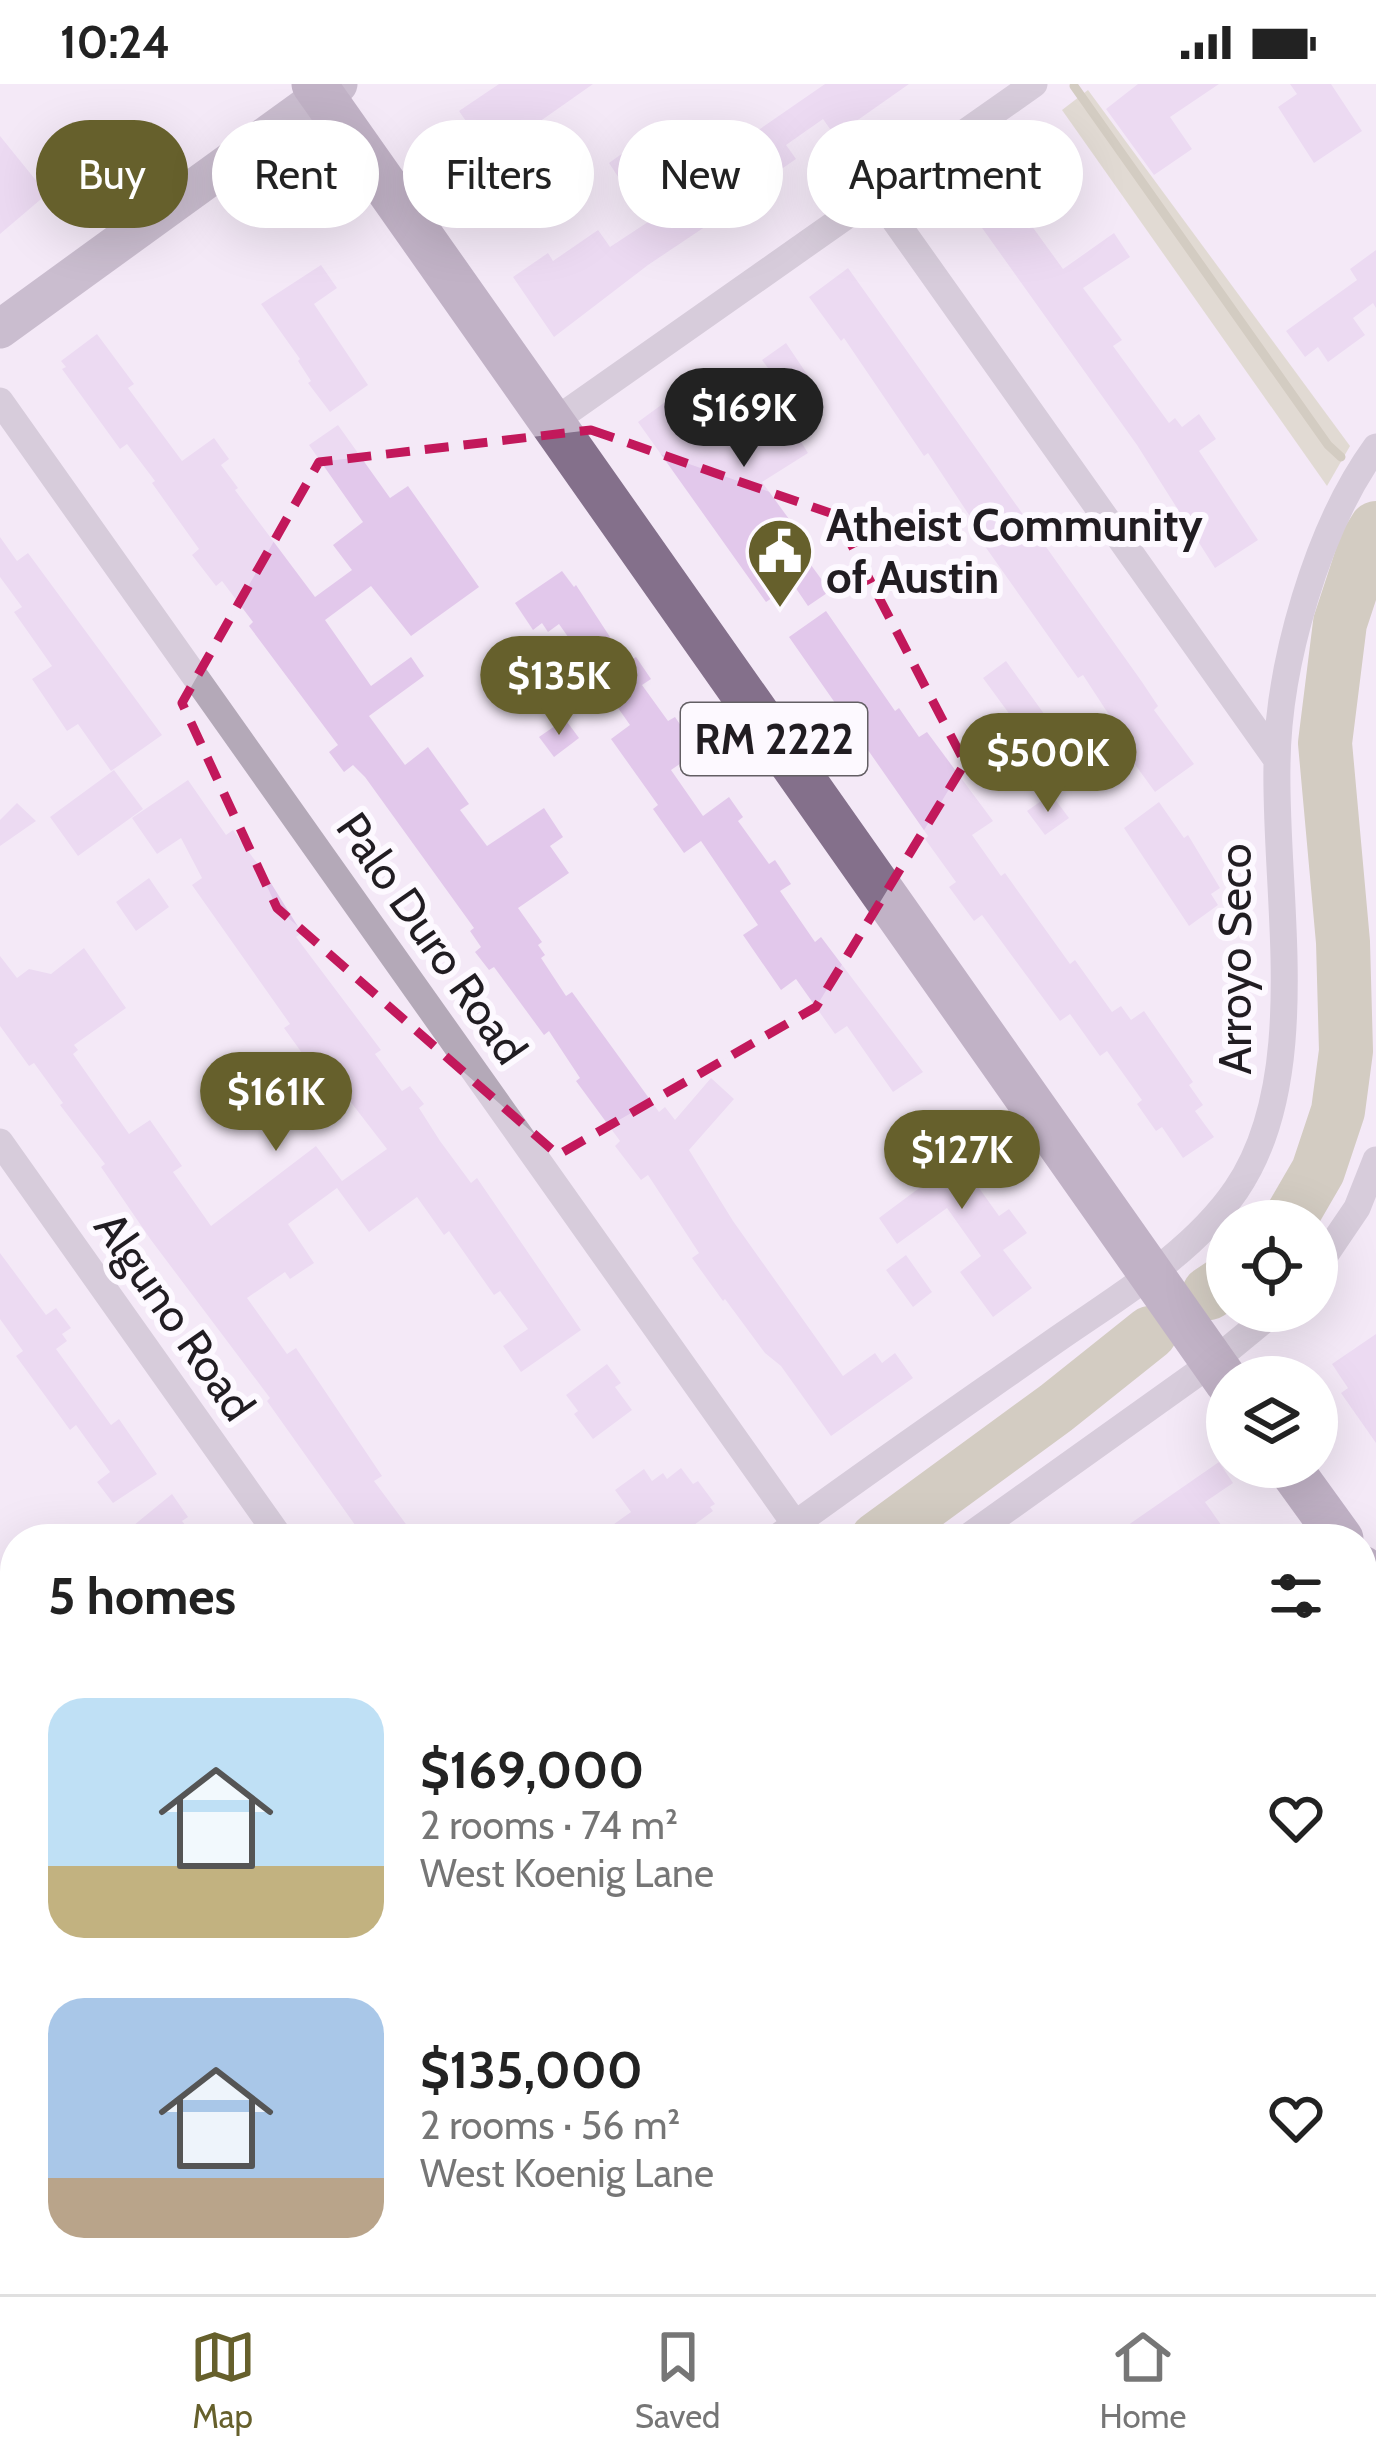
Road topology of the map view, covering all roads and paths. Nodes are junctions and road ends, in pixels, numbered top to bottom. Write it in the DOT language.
graph roads {
  1 [pos="1034,84"];
  2 [pos="325,88"];
  3 [pos="982,120"];
  4 [pos="828,228"];
  5 [pos="900,228"];
  6 [pos="0,329"];
  7 [pos="0,401"];
  8 [pos="553,422"];
  9 [pos="1376,447"];
  10 [pos="1276,760"];
  11 [pos="0,1142"];
  12 [pos="1376,1160"];
  13 [pos="1366,1213"];
  14 [pos="1338,1244"];
  15 [pos="1149,1275"];
  16 [pos="1256,1332"];
  17 [pos="1208,1356"];
  18 [pos="1234,1356"];
  19 [pos="1206,1381"];
  20 [pos="1303,1488"];
  21 [pos="270,1524"];
  22 [pos="779,1524"];
  23 [pos="796,1524"];
  24 [pos="987,1524"];
  25 [pos="1330,1524"];
  1 -- 3 [label="street"];
  2 -- 6 [label="street"];
  2 -- 8 [label="main road, RM 2222"];
  4 -- 8 [label="street"];
  5 -- 10 [label="street"];
  7 -- 22 [label="street, Palo Duro Road"];
  8 -- 15 [label="main road, RM 2222"];
  9 -- 10 [label="street, Arroyo Seco"];
  10 -- 15 [label="street, Arroyo Seco"];
  11 -- 21 [label="street, Alguno Road"];
  12 -- 13 [label="street"];
  13 -- 14 [label="street"];
  15 -- 17 [label="main road, RM 2222"];
  15 -- 23 [label="street, Arroyo Seco"];
  16 -- 18 [label="street"];
  19 -- 24 [label="street"];
  20 -- 25 [label="main road"];
}
